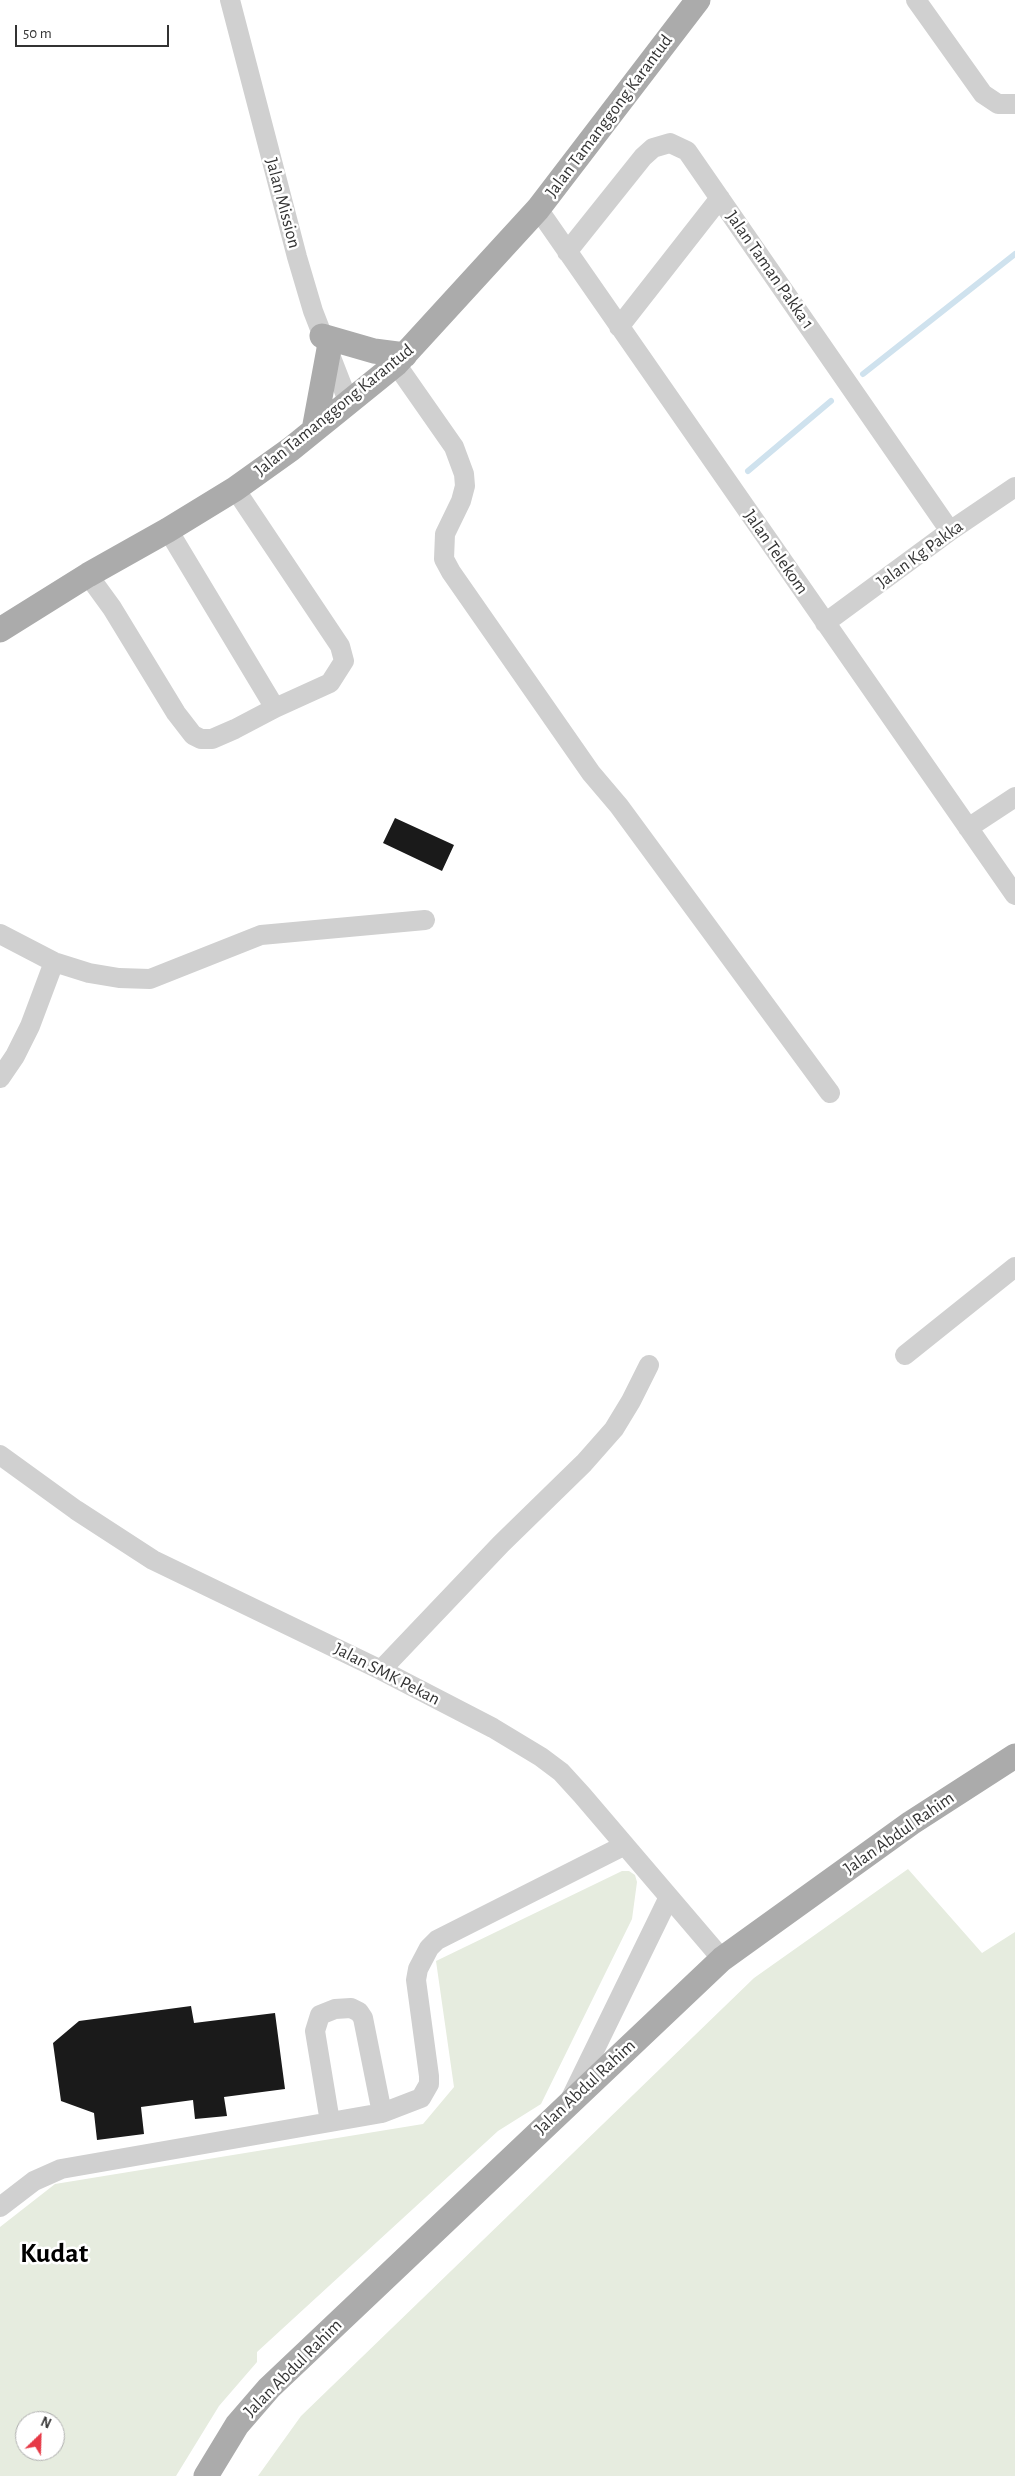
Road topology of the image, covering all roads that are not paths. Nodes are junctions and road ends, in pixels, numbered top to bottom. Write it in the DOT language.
graph roads {
  1 [pos="230,0"];
  2 [pos="698,0"];
  3 [pos="916,0"];
  4 [pos="1015,104"];
  5 [pos="720,198"];
  6 [pos="538,209"];
  7 [pos="567,252"];
  8 [pos="619,327"];
  9 [pos="326,342"];
  10 [pos="400,359"];
  11 [pos="348,401"];
  12 [pos="314,430"];
  13 [pos="1015,487"];
  14 [pos="235,489"];
  15 [pos="168,530"];
  16 [pos="950,531"];
  17 [pos="88,575"];
  18 [pos="826,623"];
  19 [pos="0,630"];
  20 [pos="275,708"];
  21 [pos="1015,796"];
  22 [pos="968,828"];
  23 [pos="1015,896"];
  24 [pos="426,920"];
  25 [pos="0,934"];
  26 [pos="54,962"];
  27 [pos="0,1078"];
  28 [pos="830,1093"];
  29 [pos="1015,1267"];
  30 [pos="905,1355"];
  31 [pos="649,1365"];
  32 [pos="0,1455"];
  33 [pos="381,1670"];
  34 [pos="1015,1756"];
  35 [pos="625,1844"];
  36 [pos="669,1897"];
  37 [pos="722,1959"];
  38 [pos="569,2102"];
  39 [pos="382,2113"];
  40 [pos="330,2122"];
  41 [pos="0,2207"];
  42 [pos="206,2476"];
  1 -- 9 [label="street, Jalan Mission"];
  2 -- 6 [label="main road, Jalan Tamanggong Karantud"];
  3 -- 4 [label="street"];
  5 -- 7 [label="street, Jalan Taman Pakka 1"];
  5 -- 8 [label="street"];
  5 -- 16 [label="street, Jalan Taman Pakka 1"];
  6 -- 7 [label="street, Jalan Telekom"];
  6 -- 10 [label="main road, Jalan Tamanggong Karantud"];
  7 -- 8 [label="street, Jalan Telekom"];
  8 -- 18 [label="street, Jalan Telekom"];
  9 -- 10 [label="main road"];
  9 -- 11 [label="street, Jalan Mission"];
  9 -- 12 [label="main road"];
  10 -- 11 [label="main road, Jalan Tamanggong Karantud"];
  10 -- 28 [label="street"];
  11 -- 12 [label="main road, Jalan Tamanggong Karantud"];
  12 -- 14 [label="main road, Jalan Tamanggong Karantud"];
  13 -- 16 [label="street, Jalan Kg Pakka"];
  14 -- 15 [label="main road, Jalan Tamanggong Karantud"];
  14 -- 20 [label="street"];
  15 -- 17 [label="main road, Jalan Tamanggong Karantud"];
  15 -- 20 [label="street"];
  16 -- 18 [label="street, Jalan Kg Pakka"];
  17 -- 19 [label="main road, Jalan Tamanggong Karantud"];
  17 -- 20 [label="street"];
  18 -- 22 [label="street, Jalan Telekom"];
  21 -- 22 [label="street"];
  22 -- 23 [label="street, Jalan Telekom"];
  24 -- 26 [label="street"];
  25 -- 26 [label="street"];
  26 -- 27 [label="street"];
  29 -- 30 [label="street"];
  31 -- 33 [label="street"];
  32 -- 33 [label="street, Jalan SMK Pekan"];
  33 -- 35 [label="street, Jalan SMK Pekan"];
  34 -- 37 [label="main road, Jalan Abdul Rahim"];
  35 -- 36 [label="street, Jalan SMK Pekan"];
  35 -- 39 [label="street"];
  36 -- 37 [label="street, Jalan SMK Pekan"];
  36 -- 38 [label="street"];
  37 -- 38 [label="main road, Jalan Abdul Rahim"];
  38 -- 42 [label="main road, Jalan Abdul Rahim"];
  39 -- 40 [label="street"];
  39 -- 40 [label="street"];
  40 -- 41 [label="street"];
}
